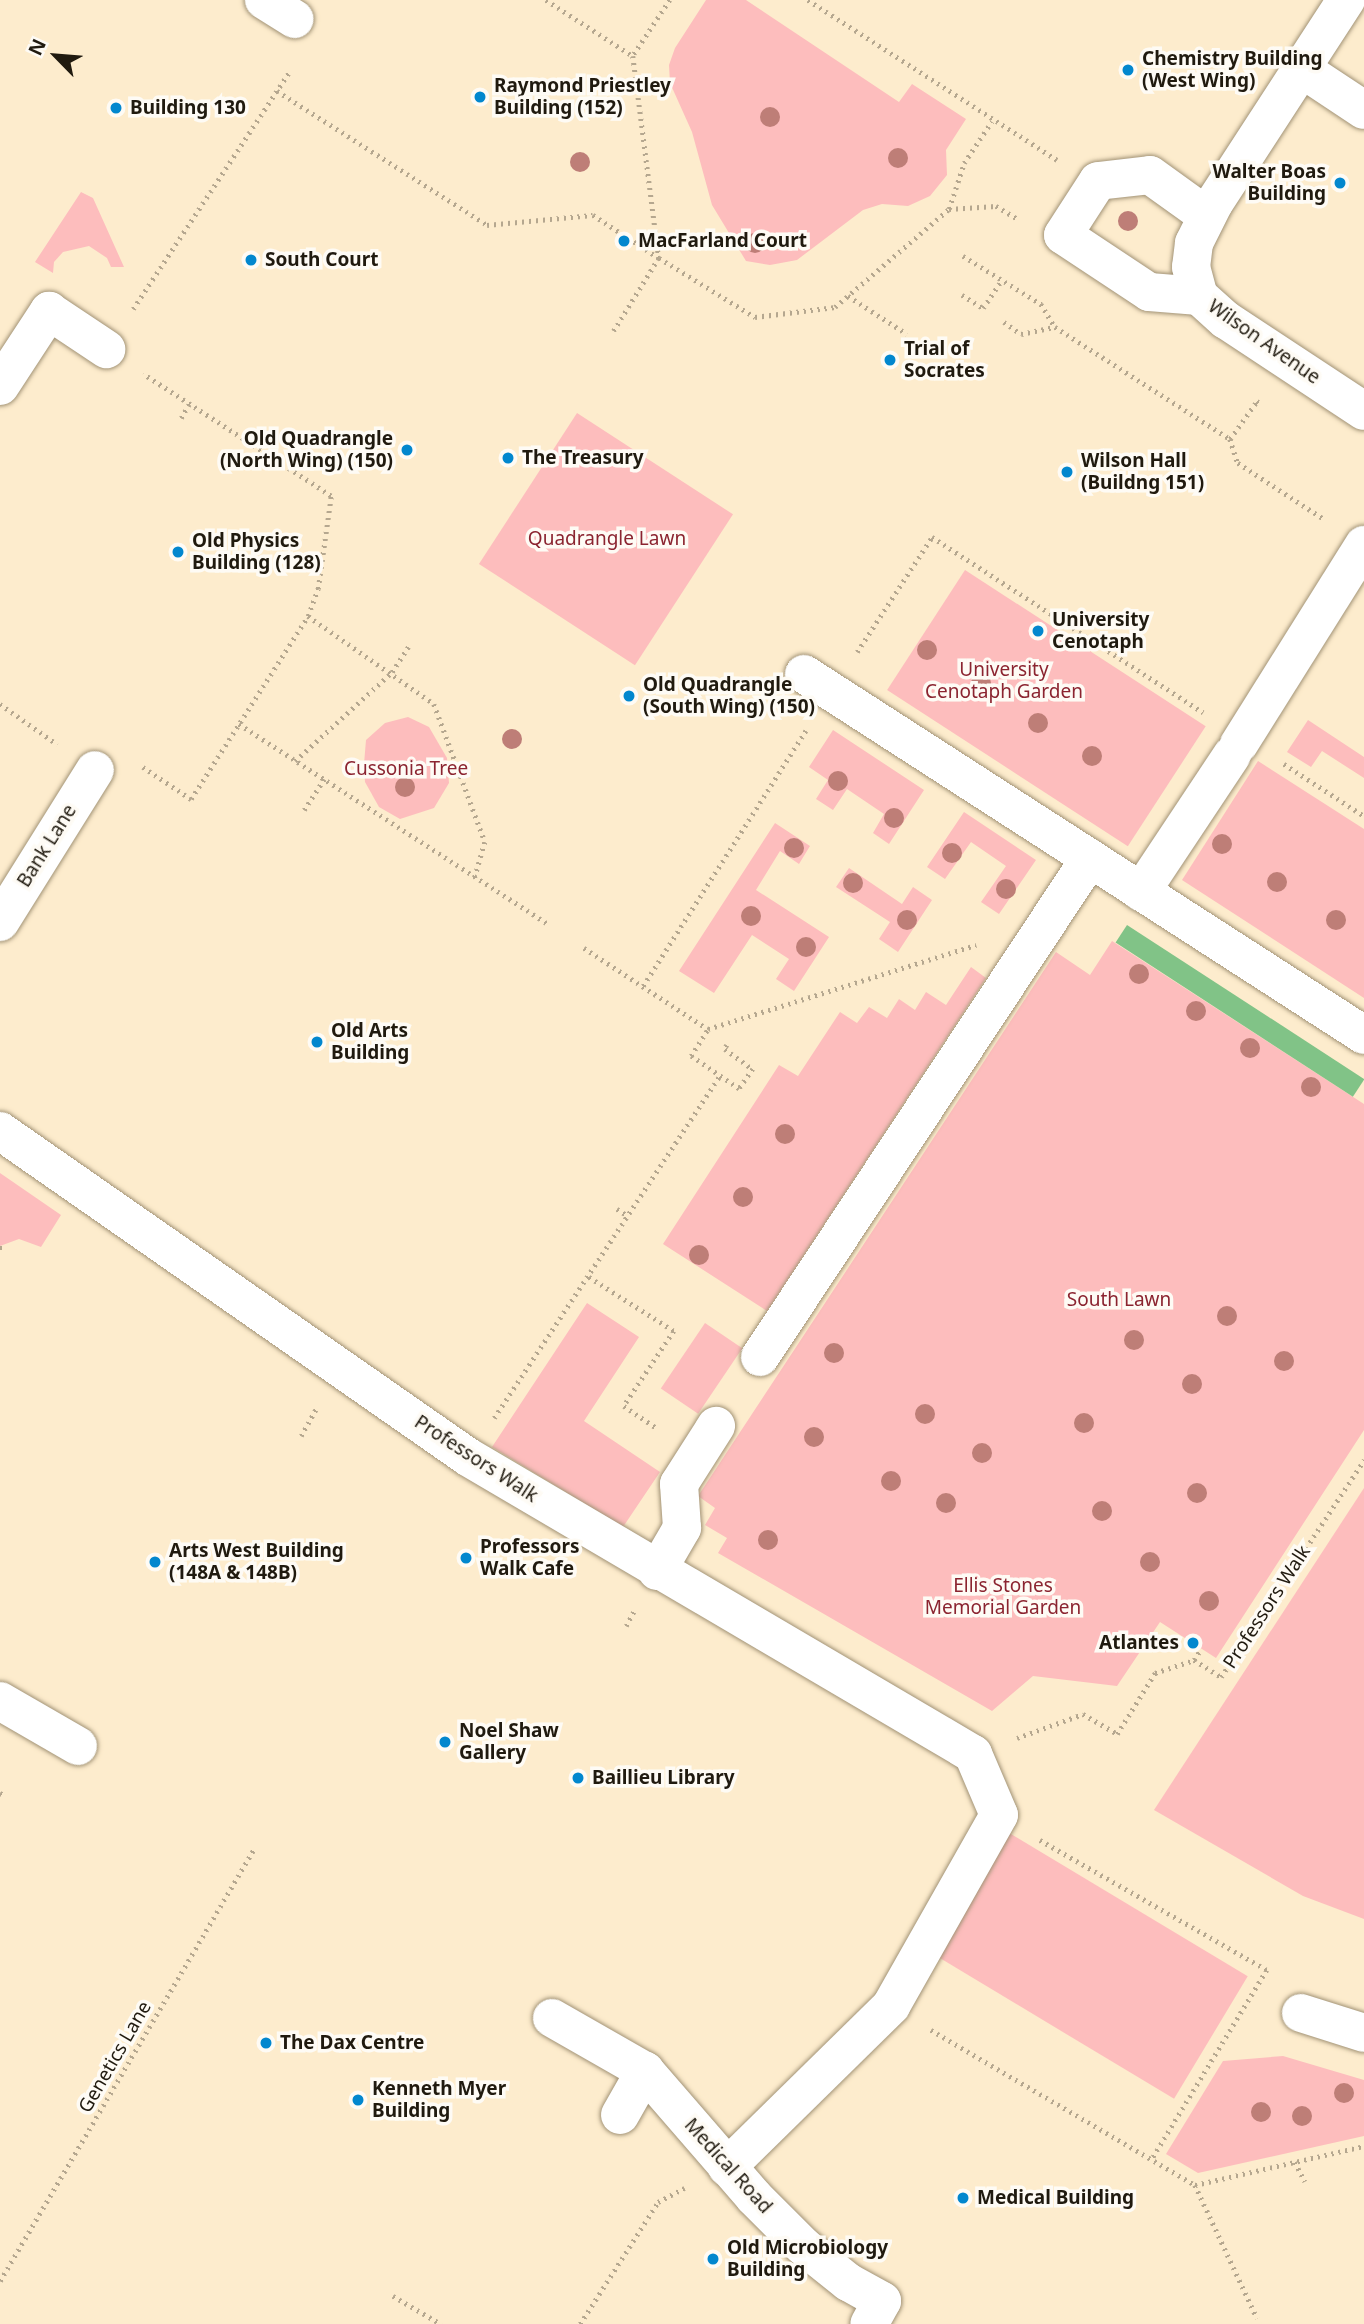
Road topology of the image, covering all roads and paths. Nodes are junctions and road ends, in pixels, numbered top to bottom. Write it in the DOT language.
graph roads {
  1 [pos="546,0"];
  2 [pos="670,0"];
  3 [pos="808,0"];
  4 [pos="1346,0"];
  5 [pos="633,56"];
  6 [pos="1302,69"];
  7 [pos="290,71"];
  8 [pos="277,91"];
  9 [pos="1364,110"];
  10 [pos="992,121"];
  11 [pos="1041,151"];
  12 [pos="950,209"];
  13 [pos="1207,216"];
  14 [pos="1027,225"];
  15 [pos="963,256"];
  16 [pos="659,258"];
  17 [pos="1002,280"];
  18 [pos="962,295"];
  19 [pos="848,296"];
  20 [pos="1199,296"];
  21 [pos="1004,322"];
  22 [pos="1055,327"];
  23 [pos="614,331"];
  24 [pos="907,334"];
  25 [pos="106,349"];
  26 [pos="0,386"];
  27 [pos="1257,401"];
  28 [pos="190,404"];
  29 [pos="1364,411"];
  30 [pos="181,418"];
  31 [pos="1230,439"];
  32 [pos="1364,545"];
  33 [pos="308,616"];
  34 [pos="408,647"];
  35 [pos="392,672"];
  36 [pos="817,683"];
  37 [pos="0,704"];
  38 [pos="239,724"];
  39 [pos="1238,746"];
  40 [pos="295,761"];
  41 [pos="94,770"];
  42 [pos="324,779"];
  43 [pos="304,810"];
  44 [pos="1364,816"];
  45 [pos="1090,858"];
  46 [pos="475,878"];
  47 [pos="1141,892"];
  48 [pos="0,922"];
  49 [pos="1046,922"];
  50 [pos="547,923"];
  51 [pos="584,948"];
  52 [pos="643,986"];
  53 [pos="708,1029"];
  54 [pos="1364,1035"];
  55 [pos="727,1045"];
  56 [pos="720,1075"];
  57 [pos="0,1132"];
  58 [pos="617,1209"];
  59 [pos="628,1216"];
  60 [pos="589,1277"];
  61 [pos="760,1357"];
  62 [pos="716,1426"];
  63 [pos="660,1430"];
  64 [pos="468,1457"];
  65 [pos="1364,1460"];
  66 [pos="657,1571"];
  67 [pos="1201,1649"];
  68 [pos="1194,1660"];
  69 [pos="0,1701"];
  70 [pos="78,1745"];
  71 [pos="973,1754"];
  72 [pos="999,1815"];
  73 [pos="254,1849"];
  74 [pos="891,2006"];
  75 [pos="1301,2013"];
  76 [pos="552,2018"];
  77 [pos="1364,2033"];
  78 [pos="646,2071"];
  79 [pos="620,2115"];
  80 [pos="1364,2146"];
  81 [pos="1152,2159"];
  82 [pos="1295,2162"];
  83 [pos="727,2167"];
  84 [pos="1305,2182"];
  85 [pos="1195,2185"];
  86 [pos="0,2281"];
  87 [pos="393,2296"];
  88 [pos="1257,2318"];
  89 [pos="439,2323"];
  90 [pos="580,2324"];
  91 [pos="869,2324"];
  1 -- 5 [label="path"];
  2 -- 5 [label="path"];
  3 -- 10 [label="path"];
  4 -- 6 [label="street, Wilson Avenue"];
  5 -- 16 [label="path"];
  6 -- 9 [label="street"];
  6 -- 13 [label="street, Wilson Avenue"];
  7 -- 8 [label="path"];
  8 -- 16 [label="path"];
  8 -- 25 [label="path"];
  10 -- 11 [label="path"];
  10 -- 12 [label="path"];
  12 -- 14 [label="path"];
  12 -- 19 [label="path"];
  13 -- 20 [label="street, Wilson Avenue"];
  13 -- 20 [label="street"];
  15 -- 17 [label="path"];
  16 -- 19 [label="path"];
  16 -- 23 [label="path"];
  17 -- 18 [label="path"];
  17 -- 22 [label="path"];
  19 -- 24 [label="path"];
  20 -- 29 [label="street, Wilson Avenue"];
  21 -- 22 [label="path"];
  22 -- 31 [label="path"];
  25 -- 26 [label="street"];
  25 -- 28 [label="path"];
  27 -- 31 [label="path"];
  28 -- 30 [label="path"];
  28 -- 33 [label="path"];
  31 -- 32 [label="path"];
  32 -- 39 [label="street"];
  33 -- 35 [label="path"];
  33 -- 38 [label="path"];
  34 -- 35 [label="path"];
  35 -- 40 [label="path"];
  35 -- 46 [label="path"];
  36 -- 39 [label="path"];
  36 -- 45 [label="street"];
  36 -- 52 [label="path"];
  37 -- 41 [label="path"];
  38 -- 40 [label="path"];
  38 -- 41 [label="path"];
  39 -- 44 [label="path"];
  39 -- 47 [label="street"];
  40 -- 42 [label="path"];
  41 -- 48 [label="street, Bank Lane"];
  42 -- 43 [label="path"];
  42 -- 46 [label="path"];
  45 -- 47 [label="street"];
  45 -- 49 [label="street"];
  46 -- 50 [label="path"];
  47 -- 54 [label="street"];
  49 -- 53 [label="path"];
  49 -- 61 [label="street"];
  51 -- 52 [label="path"];
  52 -- 53 [label="path"];
  53 -- 56 [label="path"];
  55 -- 56 [label="path"];
  56 -- 59 [label="path"];
  57 -- 64 [label="street, Professors Walk"];
  58 -- 59 [label="path"];
  59 -- 60 [label="path"];
  60 -- 63 [label="path"];
  60 -- 64 [label="path"];
  62 -- 66 [label="street"];
  64 -- 66 [label="street, Professors Walk"];
  65 -- 68 [label="path, Professors Walk"];
  66 -- 71 [label="street, Professors Walk"];
  67 -- 68 [label="path"];
  68 -- 71 [label="path, Professors Walk"];
  69 -- 70 [label="street"];
  71 -- 72 [label="street"];
  72 -- 74 [label="street"];
  72 -- 81 [label="path"];
  73 -- 86 [label="path, Genetics Lane"];
  74 -- 81 [label="path"];
  74 -- 83 [label="street"];
  75 -- 77 [label="street"];
  76 -- 78 [label="street, Medical Road"];
  78 -- 79 [label="street"];
  78 -- 83 [label="street, Medical Road"];
  80 -- 82 [label="path"];
  81 -- 85 [label="path"];
  82 -- 84 [label="path"];
  82 -- 85 [label="path"];
  83 -- 90 [label="path"];
  83 -- 91 [label="street, Medical Road"];
  85 -- 88 [label="path"];
  87 -- 89 [label="path"];
}
